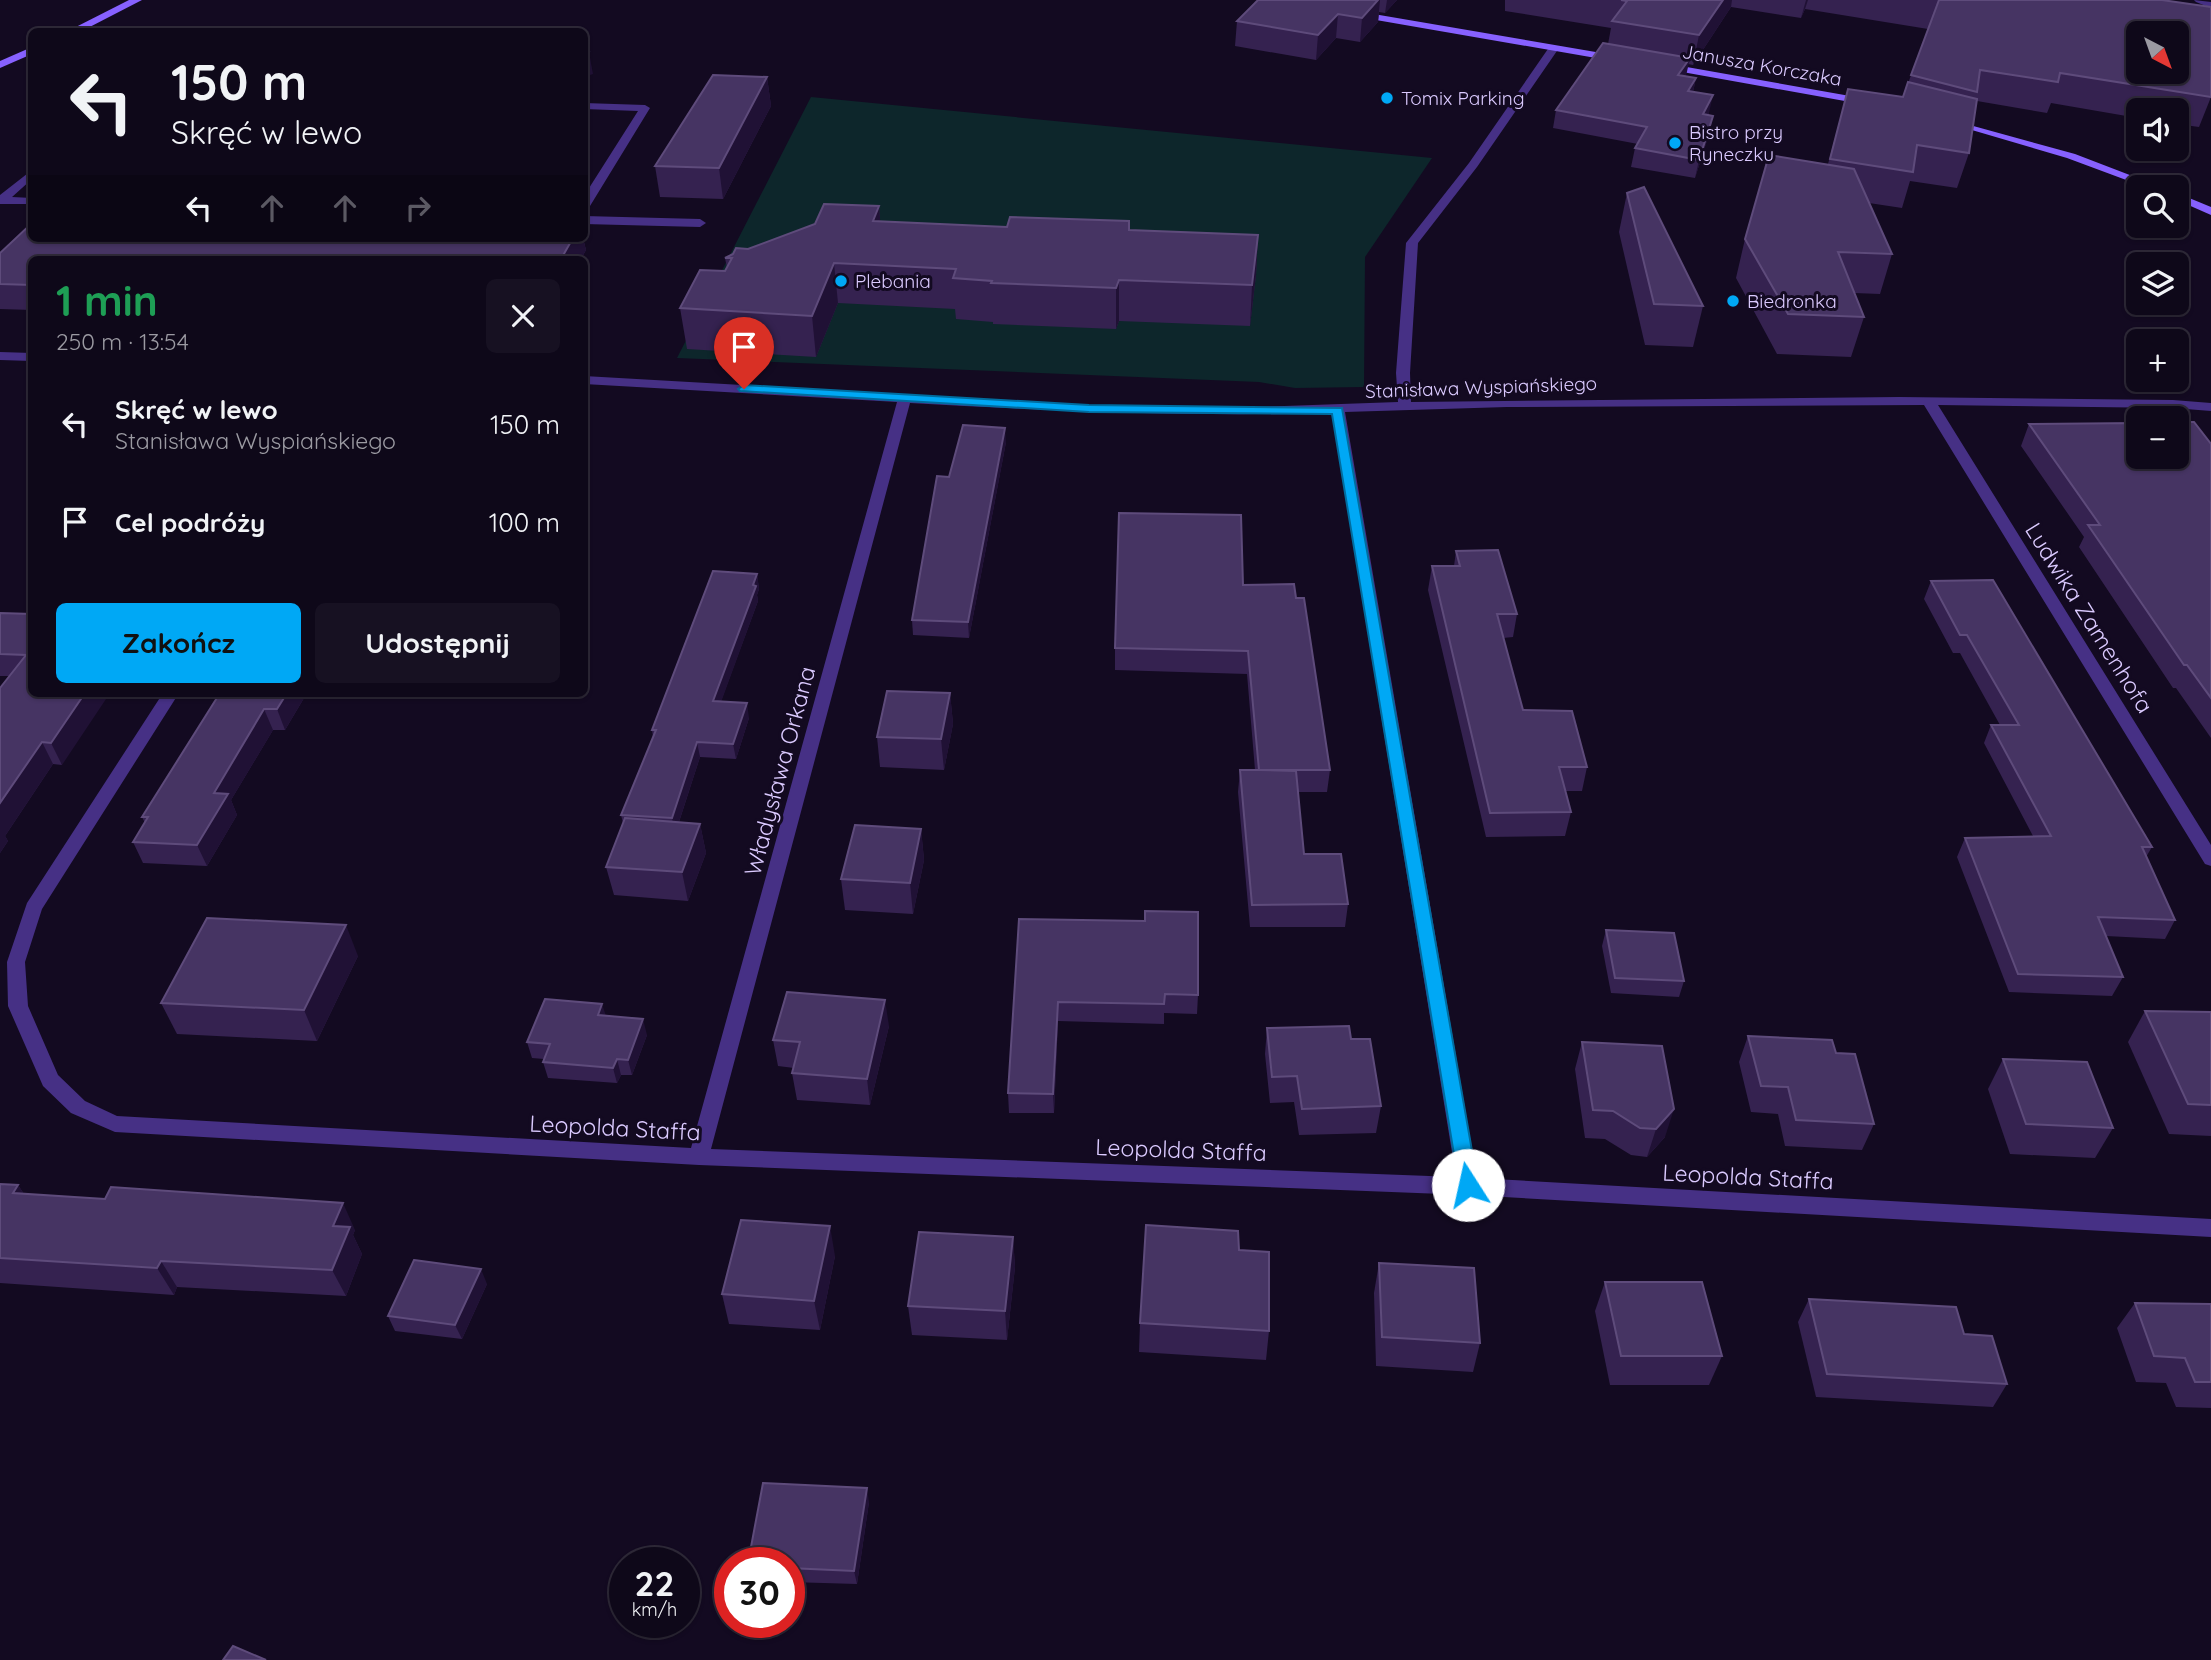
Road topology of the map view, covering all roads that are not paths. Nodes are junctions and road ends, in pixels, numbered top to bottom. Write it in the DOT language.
graph roads {
  1 [pos="137,0"];
  2 [pos="2199,0"];
  3 [pos="2211,5"];
  4 [pos="1348,13"];
  5 [pos="79,28"];
  6 [pos="1555,48"];
  7 [pos="28,52"];
  8 [pos="1635,61"];
  9 [pos="0,65"];
  10 [pos="1656,65"];
  11 [pos="1878,104"];
  12 [pos="588,106"];
  13 [pos="1937,117"];
  14 [pos="28,176"];
  15 [pos="2126,176"];
  16 [pos="1,200"];
  17 [pos="588,200"];
  18 [pos="28,201"];
  19 [pos="2189,201"];
  20 [pos="2211,211"];
  21 [pos="588,219"];
  22 [pos="700,223"];
  23 [pos="0,356"];
  24 [pos="28,357"];
  25 [pos="588,380"];
  26 [pos="905,398"];
  27 [pos="1928,401"];
  28 [pos="1405,407"];
  29 [pos="2211,407"];
  30 [pos="1338,410"];
  31 [pos="168,697"];
  32 [pos="2211,860"];
  33 [pos="699,1157"];
  34 [pos="1468,1185"];
  35 [pos="2211,1228"];
  1 -- 5 [label="street"];
  2 -- 3 [label="street"];
  4 -- 6 [label="street"];
  6 -- 8 [label="street"];
  6 -- 28 [label="street"];
  7 -- 9 [label="street"];
  10 -- 11 [label="street, Janusza Korczaka"];
  12 -- 17 [label="street"];
  13 -- 15 [label="street"];
  14 -- 16 [label="street"];
  16 -- 18 [label="street"];
  19 -- 20 [label="street"];
  21 -- 22 [label="street"];
  23 -- 24 [label="street"];
  25 -- 26 [label="street, Stanisława Wyspiańskiego"];
  26 -- 30 [label="street, Stanisława Wyspiańskiego"];
  26 -- 33 [label="street, Władysława Orkana"];
  27 -- 28 [label="street, Stanisława Wyspiańskiego"];
  27 -- 29 [label="street, Stanisława Wyspiańskiego"];
  27 -- 32 [label="street, Ludwika Zamenhofa"];
  28 -- 30 [label="street, Stanisława Wyspiańskiego"];
  30 -- 34 [label="street"];
  31 -- 33 [label="street, Leopolda Staffa"];
  33 -- 34 [label="street, Leopolda Staffa"];
  34 -- 35 [label="street, Leopolda Staffa"];
}
